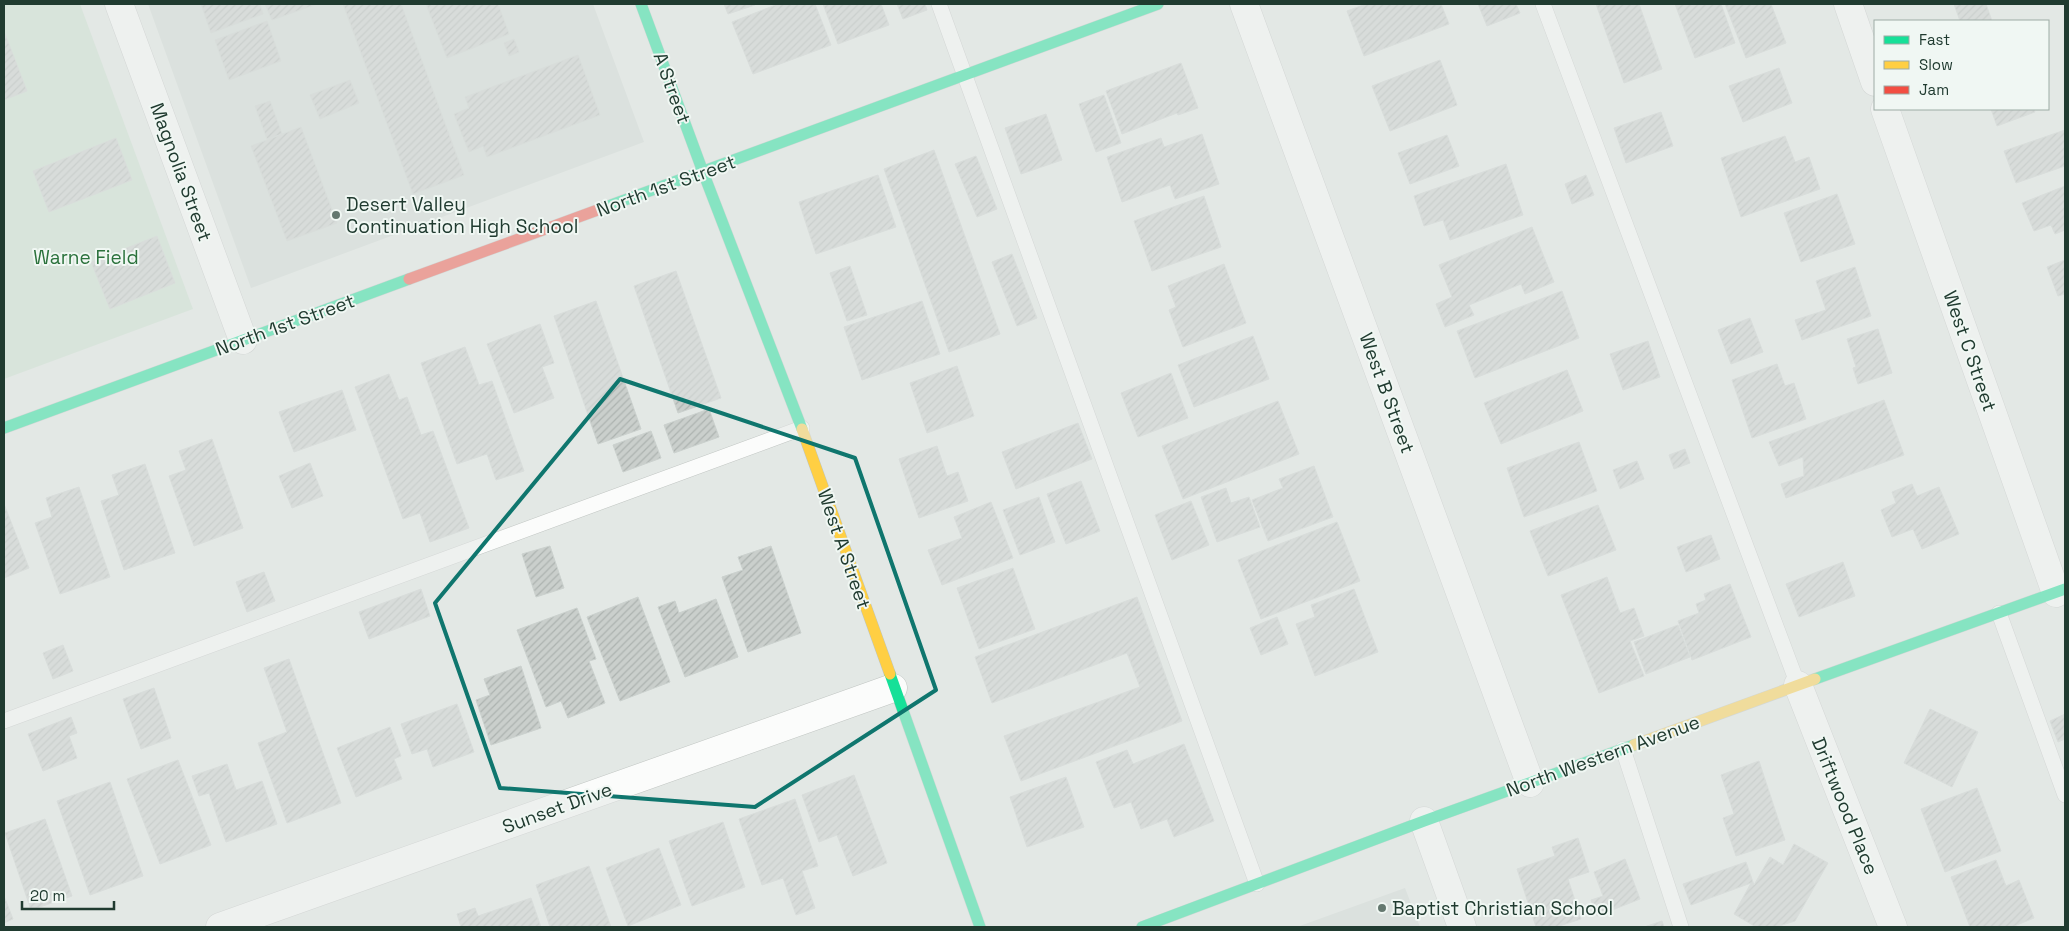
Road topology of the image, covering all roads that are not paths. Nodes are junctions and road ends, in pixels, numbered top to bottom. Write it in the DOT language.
graph roads {
  1 [pos="119,4"];
  2 [pos="641,4"];
  3 [pos="939,4"];
  4 [pos="1158,4"];
  5 [pos="1244,4"];
  6 [pos="1543,4"];
  7 [pos="1848,4"];
  8 [pos="965,76"];
  9 [pos="1874,79"];
  10 [pos="1885,110"];
  11 [pos="703,172"];
  12 [pos="243,340"];
  13 [pos="4,428"];
  14 [pos="802,428"];
  15 [pos="2061,591"];
  16 [pos="1999,613"];
  17 [pos="1798,685"];
  18 [pos="893,688"];
  19 [pos="4,721"];
  20 [pos="1623,749"];
  21 [pos="1530,783"];
  22 [pos="2065,795"];
  23 [pos="1424,821"];
  24 [pos="1257,884"];
  25 [pos="220,927"];
  26 [pos="980,927"];
  27 [pos="1142,927"];
  28 [pos="1462,927"];
  29 [pos="1681,927"];
  30 [pos="1893,927"];
  1 -- 12 [label="street, Magnolia Street"];
  2 -- 11 [label="street, A Street"];
  3 -- 8 [label="lane"];
  4 -- 8 [label="street, North 1st Street"];
  5 -- 21 [label="street, West B Street"];
  6 -- 17 [label="lane"];
  7 -- 9 [label="street"];
  8 -- 11 [label="street, North 1st Street"];
  8 -- 24 [label="lane"];
  10 -- 15 [label="street, West C Street"];
  11 -- 12 [label="street, North 1st Street"];
  11 -- 14 [label="street, West A Street"];
  12 -- 13 [label="street, North 1st Street"];
  14 -- 18 [label="street, West A Street"];
  14 -- 19 [label="lane"];
  15 -- 16 [label="street, North Western Avenue"];
  16 -- 17 [label="street, North Western Avenue"];
  16 -- 22 [label="lane"];
  17 -- 20 [label="street, North Western Avenue"];
  17 -- 30 [label="street, Driftwood Place"];
  18 -- 25 [label="street, Sunset Drive"];
  18 -- 26 [label="street, West A Street"];
  20 -- 21 [label="street, North Western Avenue"];
  20 -- 29 [label="lane"];
  21 -- 23 [label="street, North Western Avenue"];
  23 -- 24 [label="street, North Western Avenue"];
  23 -- 28 [label="street"];
  24 -- 27 [label="street, North Western Avenue"];
}
